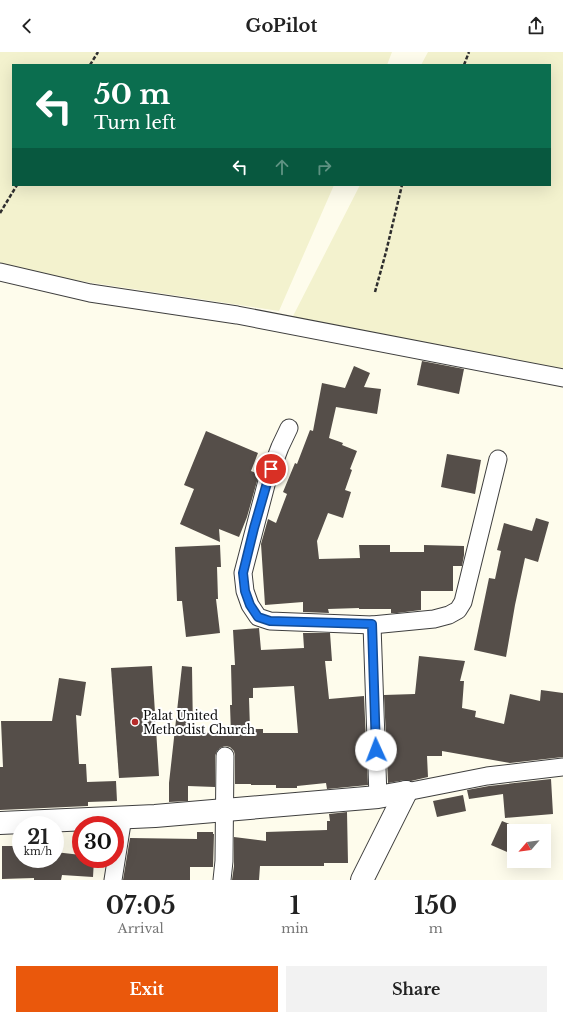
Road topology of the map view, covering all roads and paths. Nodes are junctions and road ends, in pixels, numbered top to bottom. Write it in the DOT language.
graph roads {
  1 [pos="98,52"];
  2 [pos="469,52"];
  3 [pos="91,64"];
  4 [pos="464,64"];
  5 [pos="16,186"];
  6 [pos="402,186"];
  7 [pos="0,213"];
  8 [pos="0,272"];
  9 [pos="375,292"];
  10 [pos="563,378"];
  11 [pos="289,428"];
  12 [pos="498,459"];
  13 [pos="372,624"];
  14 [pos="225,756"];
  15 [pos="563,767"];
  16 [pos="406,792"];
  17 [pos="378,797"];
  18 [pos="225,811"];
  19 [pos="124,817"];
  20 [pos="72,819"];
  21 [pos="0,823"];
  22 [pos="115,868"];
  23 [pos="113,880"];
  24 [pos="222,880"];
  25 [pos="362,880"];
  1 -- 3 [label="path"];
  2 -- 4 [label="path"];
  5 -- 7 [label="path"];
  6 -- 9 [label="path"];
  8 -- 10 [label="street"];
  11 -- 13 [label="street"];
  12 -- 13 [label="street"];
  13 -- 17 [label="street"];
  14 -- 18 [label="street"];
  15 -- 16 [label="street"];
  16 -- 17 [label="street"];
  16 -- 25 [label="street"];
  17 -- 18 [label="street"];
  18 -- 19 [label="street"];
  18 -- 24 [label="street"];
  20 -- 21 [label="street"];
  22 -- 23 [label="street"];
}
